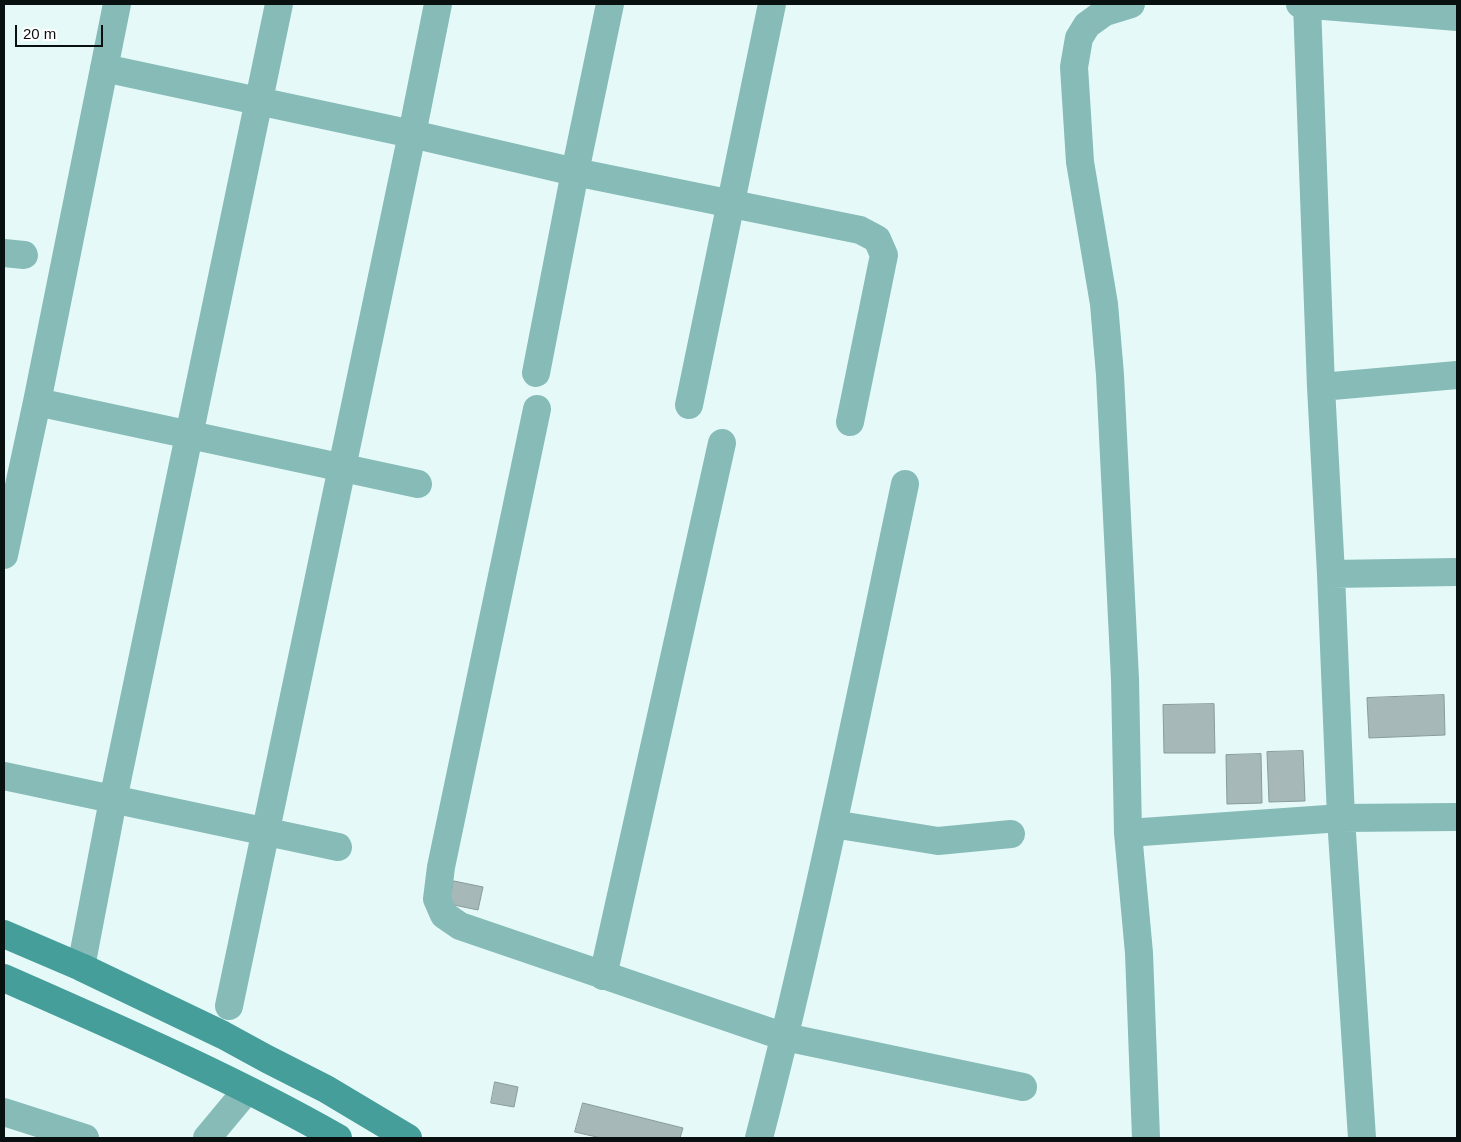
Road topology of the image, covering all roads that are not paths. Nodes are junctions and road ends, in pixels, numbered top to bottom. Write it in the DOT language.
graph roads {
  1 [pos="117,4"];
  2 [pos="279,4"];
  3 [pos="438,4"];
  4 [pos="610,4"];
  5 [pos="772,4"];
  6 [pos="1131,4"];
  7 [pos="1305,4"];
  8 [pos="1457,17"];
  9 [pos="104,68"];
  10 [pos="257,102"];
  11 [pos="412,134"];
  12 [pos="575,172"];
  13 [pos="730,203"];
  14 [pos="536,373"];
  15 [pos="1457,375"];
  16 [pos="1321,387"];
  17 [pos="37,402"];
  18 [pos="689,405"];
  19 [pos="537,409"];
  20 [pos="850,422"];
  21 [pos="189,434"];
  22 [pos="722,443"];
  23 [pos="342,468"];
  24 [pos="418,484"];
  25 [pos="905,484"];
  26 [pos="4,555"];
  27 [pos="1457,572"];
  28 [pos="1331,574"];
  29 [pos="4,776"];
  30 [pos="113,800"];
  31 [pos="1341,818"];
  32 [pos="1457,818"];
  33 [pos="833,824"];
  34 [pos="266,831"];
  35 [pos="1128,833"];
  36 [pos="1011,834"];
  37 [pos="338,848"];
  38 [pos="4,934"];
  39 [pos="80,967"];
  40 [pos="603,976"];
  41 [pos="4,978"];
  42 [pos="229,1006"];
  43 [pos="785,1037"];
  44 [pos="266,1059"];
  45 [pos="1023,1086"];
  46 [pos="247,1090"];
  47 [pos="4,1112"];
  48 [pos="85,1138"];
  49 [pos="207,1138"];
  50 [pos="338,1138"];
  51 [pos="408,1138"];
  52 [pos="758,1138"];
  53 [pos="1146,1138"];
  54 [pos="1362,1138"];
  1 -- 9 [label="street"];
  2 -- 10 [label="street"];
  3 -- 11 [label="street"];
  4 -- 12 [label="street"];
  5 -- 13 [label="street"];
  6 -- 35 [label="street"];
  7 -- 8 [label="street"];
  7 -- 16 [label="street"];
  9 -- 10 [label="street"];
  9 -- 17 [label="street"];
  10 -- 11 [label="street"];
  10 -- 21 [label="street"];
  11 -- 12 [label="street"];
  11 -- 23 [label="street"];
  12 -- 13 [label="street"];
  12 -- 14 [label="street"];
  13 -- 18 [label="street"];
  13 -- 20 [label="street"];
  15 -- 16 [label="street"];
  16 -- 28 [label="street"];
  17 -- 21 [label="street"];
  17 -- 26 [label="street"];
  19 -- 40 [label="street"];
  21 -- 23 [label="street"];
  21 -- 30 [label="street"];
  22 -- 40 [label="street"];
  23 -- 24 [label="street"];
  23 -- 34 [label="street"];
  25 -- 33 [label="street"];
  27 -- 28 [label="street"];
  28 -- 31 [label="street"];
  29 -- 30 [label="street"];
  30 -- 34 [label="street"];
  30 -- 39 [label="street"];
  31 -- 32 [label="street"];
  31 -- 35 [label="street"];
  31 -- 54 [label="street"];
  33 -- 36 [label="street"];
  33 -- 43 [label="street"];
  34 -- 37 [label="street"];
  34 -- 42 [label="street"];
  35 -- 53 [label="street"];
  38 -- 39 [label="street"];
  39 -- 44 [label="street"];
  40 -- 43 [label="street"];
  41 -- 46 [label="street"];
  43 -- 45 [label="street"];
  43 -- 52 [label="street"];
  44 -- 46 [label="street"];
  44 -- 51 [label="street"];
  46 -- 49 [label="street"];
  46 -- 50 [label="street"];
  47 -- 48 [label="street"];
}
